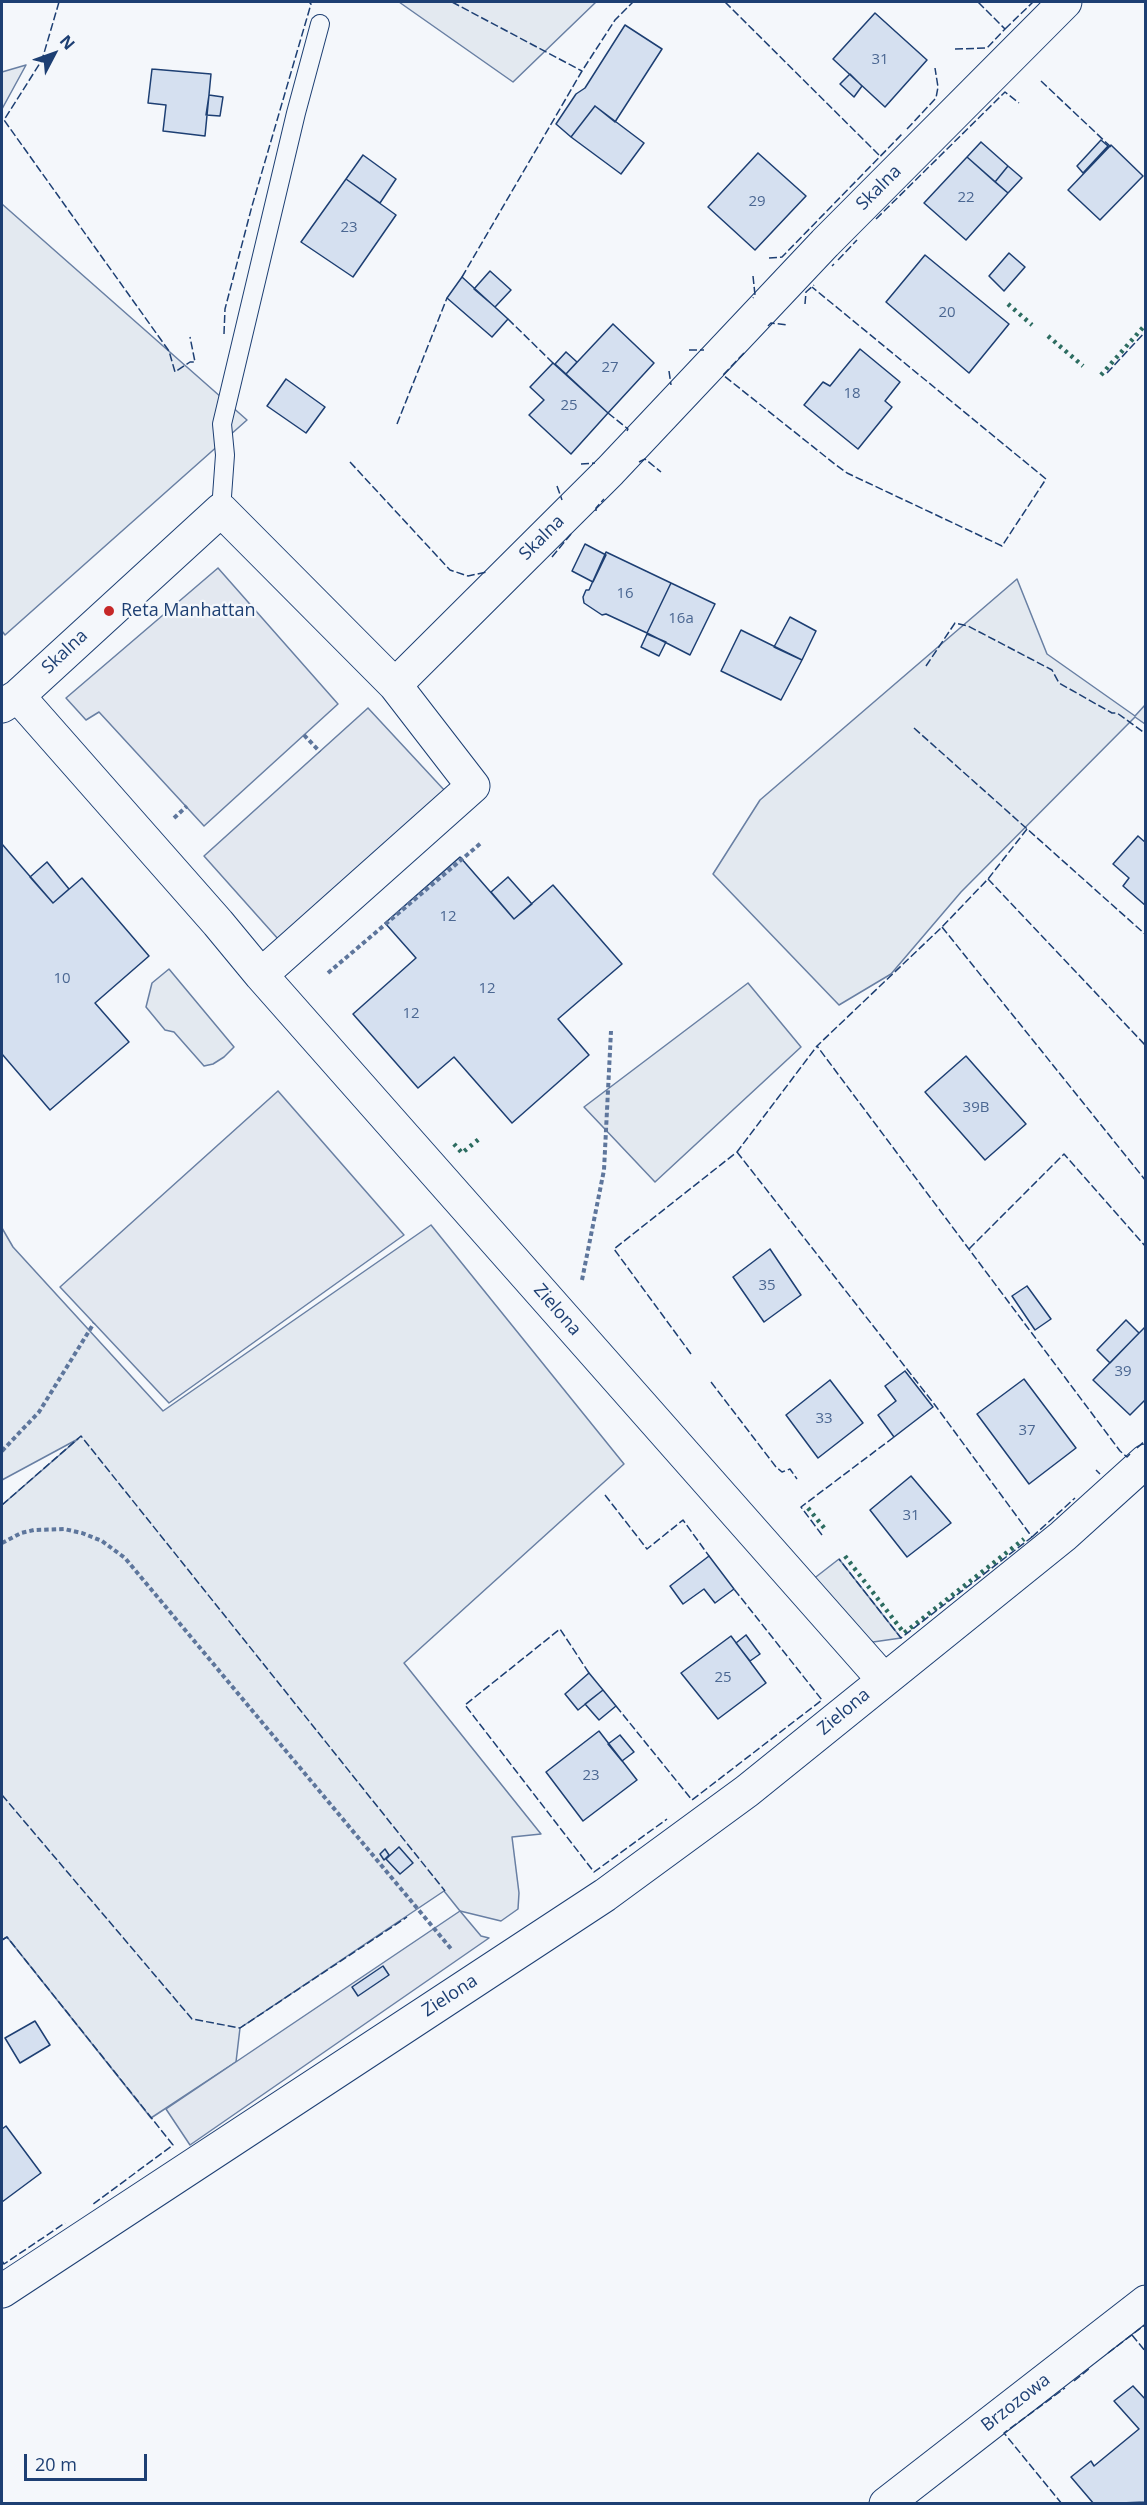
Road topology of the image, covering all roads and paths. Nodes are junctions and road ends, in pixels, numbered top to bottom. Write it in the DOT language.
graph roads {
  1 [pos="1065,2"];
  2 [pos="320,24"];
  3 [pos="221,510"];
  4 [pos="395,685"];
  5 [pos="10,701"];
  6 [pos="304,735"];
  7 [pos="320,752"];
  8 [pos="481,843"];
  9 [pos="328,973"];
  10 [pos="261,975"];
  11 [pos="610,1031"];
  12 [pos="94,1323"];
  13 [pos="571,1326"];
  14 [pos="2,1451"];
  15 [pos="1146,1461"];
  16 [pos="2,1543"];
  17 [pos="883,1679"];
  18 [pos="476,1980"];
  19 [pos="2,2291"];
  20 [pos="1146,2302"];
  21 [pos="886,2504"];
  1 -- 4 [label="street, Skalna"];
  2 -- 3 [label="lane"];
  3 -- 4 [label="street"];
  3 -- 5 [label="street, Skalna"];
  4 -- 10 [label="street"];
  5 -- 10 [label="street, Zielona"];
  6 -- 7 [label="path"];
  8 -- 9 [label="path"];
  10 -- 13 [label="street, Zielona"];
  11 -- 13 [label="path"];
  12 -- 14 [label="path"];
  13 -- 17 [label="street, Zielona"];
  15 -- 17 [label="street, Zielona"];
  16 -- 18 [label="path"];
  17 -- 18 [label="street, Zielona"];
  18 -- 19 [label="street, Zielona"];
  20 -- 21 [label="street, Brzozowa"];
}
